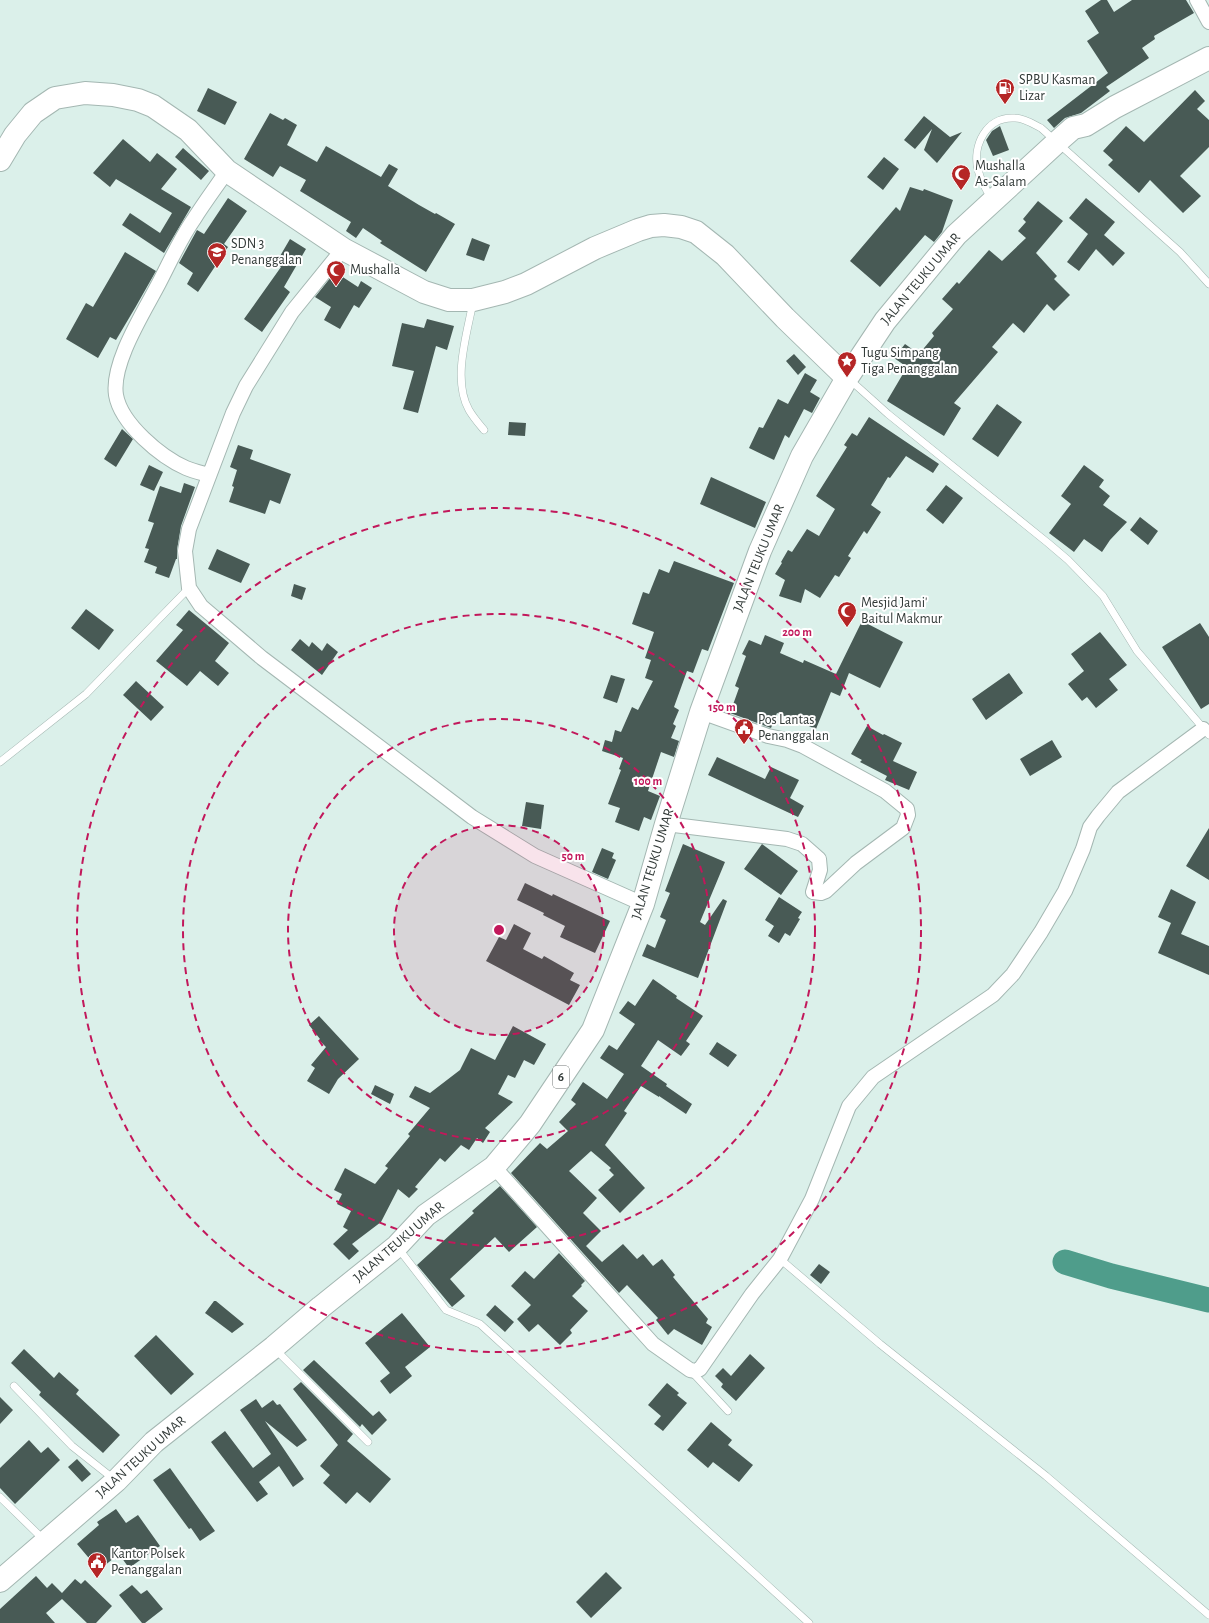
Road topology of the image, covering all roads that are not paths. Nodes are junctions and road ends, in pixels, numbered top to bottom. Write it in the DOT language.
graph roads {
  1 [pos="1197,0"];
  2 [pos="1209,22"];
  3 [pos="1209,42"];
  4 [pos="1209,58"];
  5 [pos="1073,128"];
  6 [pos="1056,143"];
  7 [pos="0,160"];
  8 [pos="227,172"];
  9 [pos="993,201"];
  10 [pos="343,249"];
  11 [pos="1209,284"];
  12 [pos="474,300"];
  13 [pos="848,378"];
  14 [pos="484,430"];
  15 [pos="209,475"];
  16 [pos="190,588"];
  17 [pos="701,712"];
  18 [pos="1206,732"];
  19 [pos="0,762"];
  20 [pos="666,824"];
  21 [pos="643,904"];
  22 [pos="494,1167"];
  23 [pos="397,1246"];
  24 [pos="780,1259"];
  25 [pos="274,1347"];
  26 [pos="690,1370"];
  27 [pos="14,1386"];
  28 [pos="728,1411"];
  29 [pos="368,1442"];
  30 [pos="116,1481"];
  31 [pos="0,1497"];
  32 [pos="45,1542"];
  33 [pos="0,1581"];
  34 [pos="1209,1615"];
  35 [pos="809,1623"];
  1 -- 2 [label="street"];
  3 -- 5 [label="highway"];
  4 -- 5 [label="highway, JALAN TEUKU UMAR"];
  5 -- 6 [label="highway, JALAN TEUKU UMAR"];
  6 -- 9 [label="highway, JALAN TEUKU UMAR"];
  6 -- 9 [label="lane"];
  6 -- 11 [label="lane"];
  7 -- 8 [label="highway"];
  8 -- 10 [label="highway"];
  8 -- 15 [label="street"];
  9 -- 13 [label="highway, JALAN TEUKU UMAR"];
  10 -- 12 [label="highway"];
  10 -- 15 [label="street"];
  12 -- 13 [label="highway"];
  12 -- 14 [label="lane"];
  13 -- 17 [label="highway, JALAN TEUKU UMAR / 6"];
  13 -- 18 [label="lane"];
  15 -- 16 [label="street"];
  16 -- 19 [label="lane"];
  16 -- 21 [label="street"];
  17 -- 20 [label="highway, JALAN TEUKU UMAR / 6"];
  17 -- 20 [label="street"];
  18 -- 24 [label="street"];
  20 -- 21 [label="highway, JALAN TEUKU UMAR / 6"];
  21 -- 22 [label="highway, JALAN TEUKU UMAR / 6"];
  22 -- 23 [label="highway, JALAN TEUKU UMAR / 6"];
  22 -- 26 [label="street"];
  23 -- 25 [label="highway, JALAN TEUKU UMAR / 6"];
  23 -- 35 [label="lane"];
  24 -- 26 [label="street"];
  24 -- 34 [label="lane"];
  25 -- 29 [label="lane"];
  25 -- 30 [label="highway, JALAN TEUKU UMAR / 6"];
  26 -- 28 [label="lane"];
  27 -- 30 [label="lane"];
  30 -- 32 [label="highway, JALAN TEUKU UMAR / 6"];
  31 -- 32 [label="lane"];
  32 -- 33 [label="highway, JALAN TEUKU UMAR / 6"];
}
